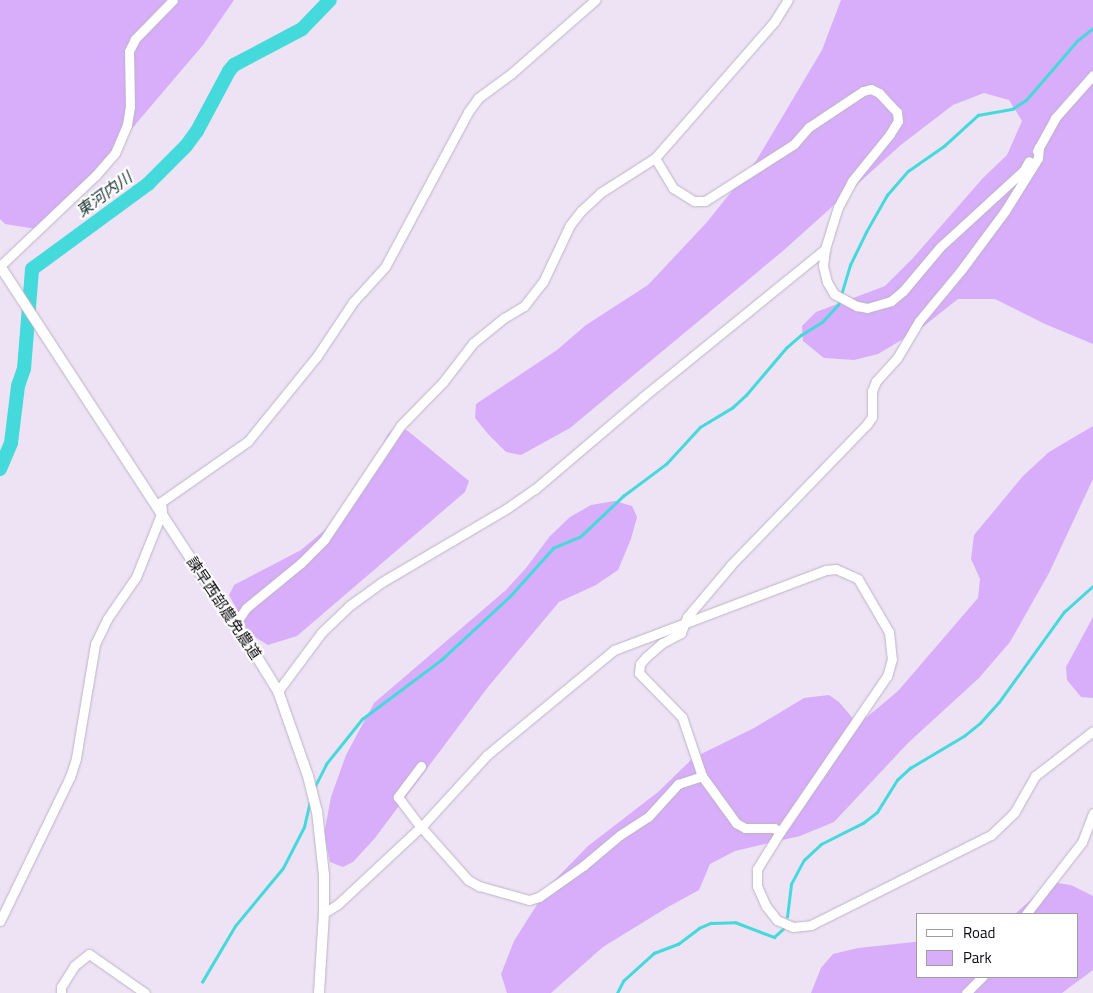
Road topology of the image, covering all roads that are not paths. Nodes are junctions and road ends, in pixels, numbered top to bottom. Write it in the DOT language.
graph roads {
  1 [pos="173,0"];
  2 [pos="595,0"];
  3 [pos="788,0"];
  4 [pos="1093,75"];
  5 [pos="1039,148"];
  6 [pos="655,158"];
  7 [pos="825,249"];
  8 [pos="0,266"];
  9 [pos="162,512"];
  10 [pos="236,623"];
  11 [pos="686,623"];
  12 [pos="278,691"];
  13 [pos="1093,731"];
  14 [pos="421,766"];
  15 [pos="702,776"];
  16 [pos="1093,813"];
  17 [pos="421,827"];
  18 [pos="780,832"];
  19 [pos="324,913"];
  20 [pos="1027,913"];
  21 [pos="0,921"];
  22 [pos="981,978"];
  23 [pos="60,993"];
  24 [pos="145,993"];
  25 [pos="319,993"];
  26 [pos="966,993"];
  1 -- 8 [label="street"];
  2 -- 9 [label="street"];
  3 -- 6 [label="street"];
  4 -- 5 [label="street"];
  5 -- 7 [label="street"];
  5 -- 11 [label="street"];
  6 -- 7 [label="street"];
  6 -- 10 [label="street"];
  7 -- 12 [label="street"];
  8 -- 9 [label="street, 諫早西部農免農道"];
  9 -- 10 [label="street, 諫早西部農免農道"];
  9 -- 21 [label="street"];
  10 -- 12 [label="street, 諫早西部農免農道"];
  11 -- 15 [label="street"];
  11 -- 17 [label="street"];
  11 -- 18 [label="street"];
  12 -- 19 [label="street, 諫早西部農免農道"];
  13 -- 18 [label="street"];
  14 -- 17 [label="street"];
  15 -- 17 [label="street"];
  15 -- 18 [label="street"];
  16 -- 20 [label="street"];
  17 -- 19 [label="street"];
  19 -- 25 [label="street, 諫早西部農免農道"];
  22 -- 26 [label="street"];
  23 -- 24 [label="street"];
}
